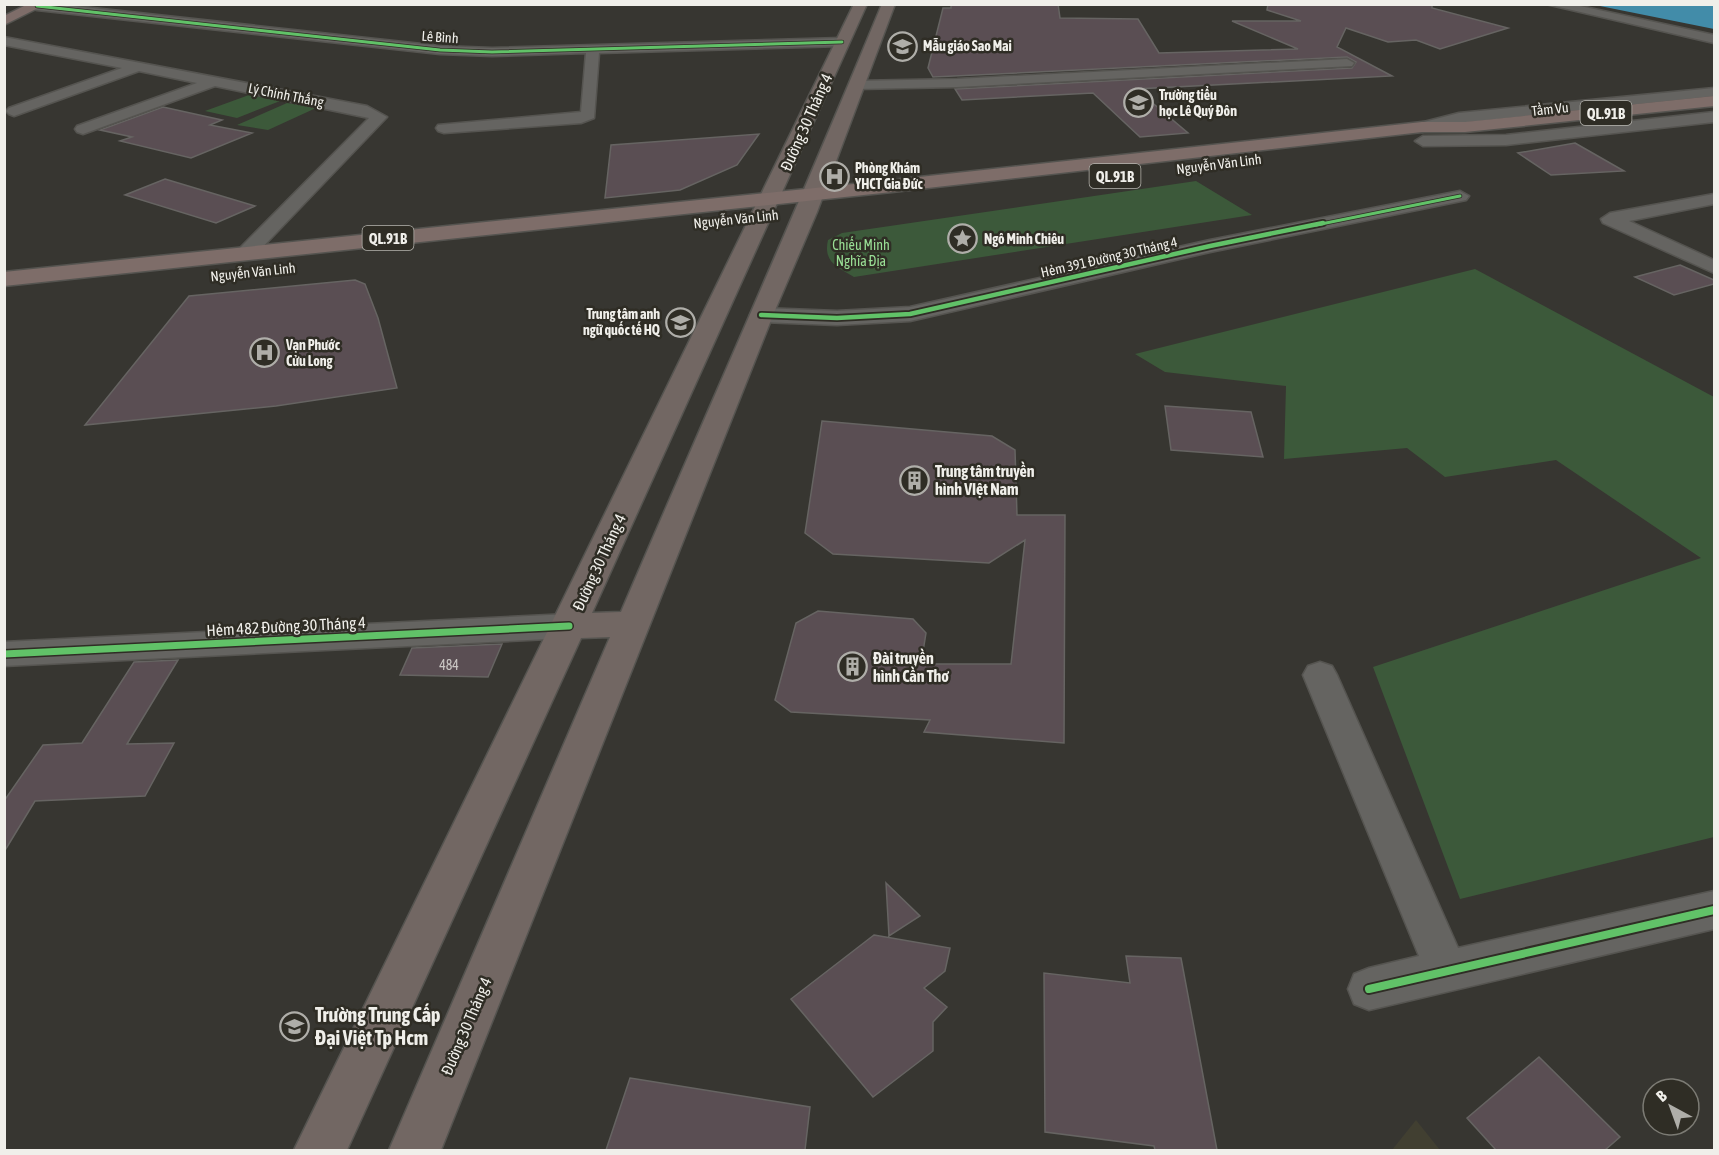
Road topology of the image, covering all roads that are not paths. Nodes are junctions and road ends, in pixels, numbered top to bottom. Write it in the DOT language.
graph roads {
  1 [pos="861,4"];
  2 [pos="890,4"];
  3 [pos="1552,4"];
  4 [pos="38,5"];
  5 [pos="4,21"];
  6 [pos="1714,39"];
  7 [pos="4,41"];
  8 [pos="842,42"];
  9 [pos="593,48"];
  10 [pos="1347,63"];
  11 [pos="140,66"];
  12 [pos="215,81"];
  13 [pos="856,85"];
  14 [pos="1714,92"];
  15 [pos="1714,101"];
  16 [pos="14,111"];
  17 [pos="1714,117"];
  18 [pos="444,128"];
  19 [pos="83,129"];
  20 [pos="1423,134"];
  21 [pos="1460,196"];
  22 [pos="1714,199"];
  23 [pos="811,203"];
  24 [pos="767,207"];
  25 [pos="246,253"];
  26 [pos="1714,267"];
  27 [pos="4,279"];
  28 [pos="4,300"];
  29 [pos="761,315"];
  30 [pos="633,624"];
  31 [pos="569,626"];
  32 [pos="4,654"];
  33 [pos="1320,675"];
  34 [pos="1714,910"];
  35 [pos="1447,972"];
  36 [pos="1369,989"];
  37 [pos="320,1150"];
  38 [pos="415,1150"];
  1 -- 8 [label="main road, Đường 30 Tháng 4"];
  2 -- 13 [label="main road, Đường 30 Tháng 4"];
  3 -- 6 [label="street"];
  4 -- 5 [label="highway"];
  4 -- 9 [label="street, Lê Bình"];
  7 -- 11 [label="street, Lý Chính Thắng"];
  8 -- 9 [label="street, Lê Bình"];
  8 -- 24 [label="main road, Đường 30 Tháng 4"];
  9 -- 18 [label="street"];
  10 -- 13 [label="street"];
  11 -- 12 [label="street, Lý Chính Thắng"];
  11 -- 16 [label="street"];
  12 -- 19 [label="street"];
  12 -- 25 [label="street, Lý Chính Thắng"];
  13 -- 23 [label="main road, Đường 30 Tháng 4"];
  14 -- 20 [label="street, Tầm Vu"];
  15 -- 20 [label="highway, Nguyễn Văn Linh / QL.91B"];
  17 -- 20 [label="street"];
  20 -- 23 [label="highway, Nguyễn Văn Linh / QL.91B"];
  21 -- 29 [label="street, Hẻm 391 Đường 30 Tháng 4"];
  22 -- 26 [label="street"];
  23 -- 24 [label="highway, Nguyễn Văn Linh / QL.91B"];
  23 -- 29 [label="main road, Đường 30 Tháng 4"];
  24 -- 25 [label="highway, Nguyễn Văn Linh / QL.91B"];
  24 -- 28 [label="highway, Nguyễn Văn Linh / QL.91B"];
  24 -- 31 [label="main road, Đường 30 Tháng 4"];
  25 -- 27 [label="highway, Nguyễn Văn Linh / QL.91B"];
  29 -- 30 [label="main road, Đường 30 Tháng 4"];
  30 -- 31 [label="main road"];
  30 -- 38 [label="main road, Đường 30 Tháng 4"];
  31 -- 32 [label="street, Hẻm 482 Đường 30 Tháng 4"];
  31 -- 37 [label="main road, Đường 30 Tháng 4"];
  33 -- 35 [label="street"];
  34 -- 35 [label="street"];
  35 -- 36 [label="street"];
}
